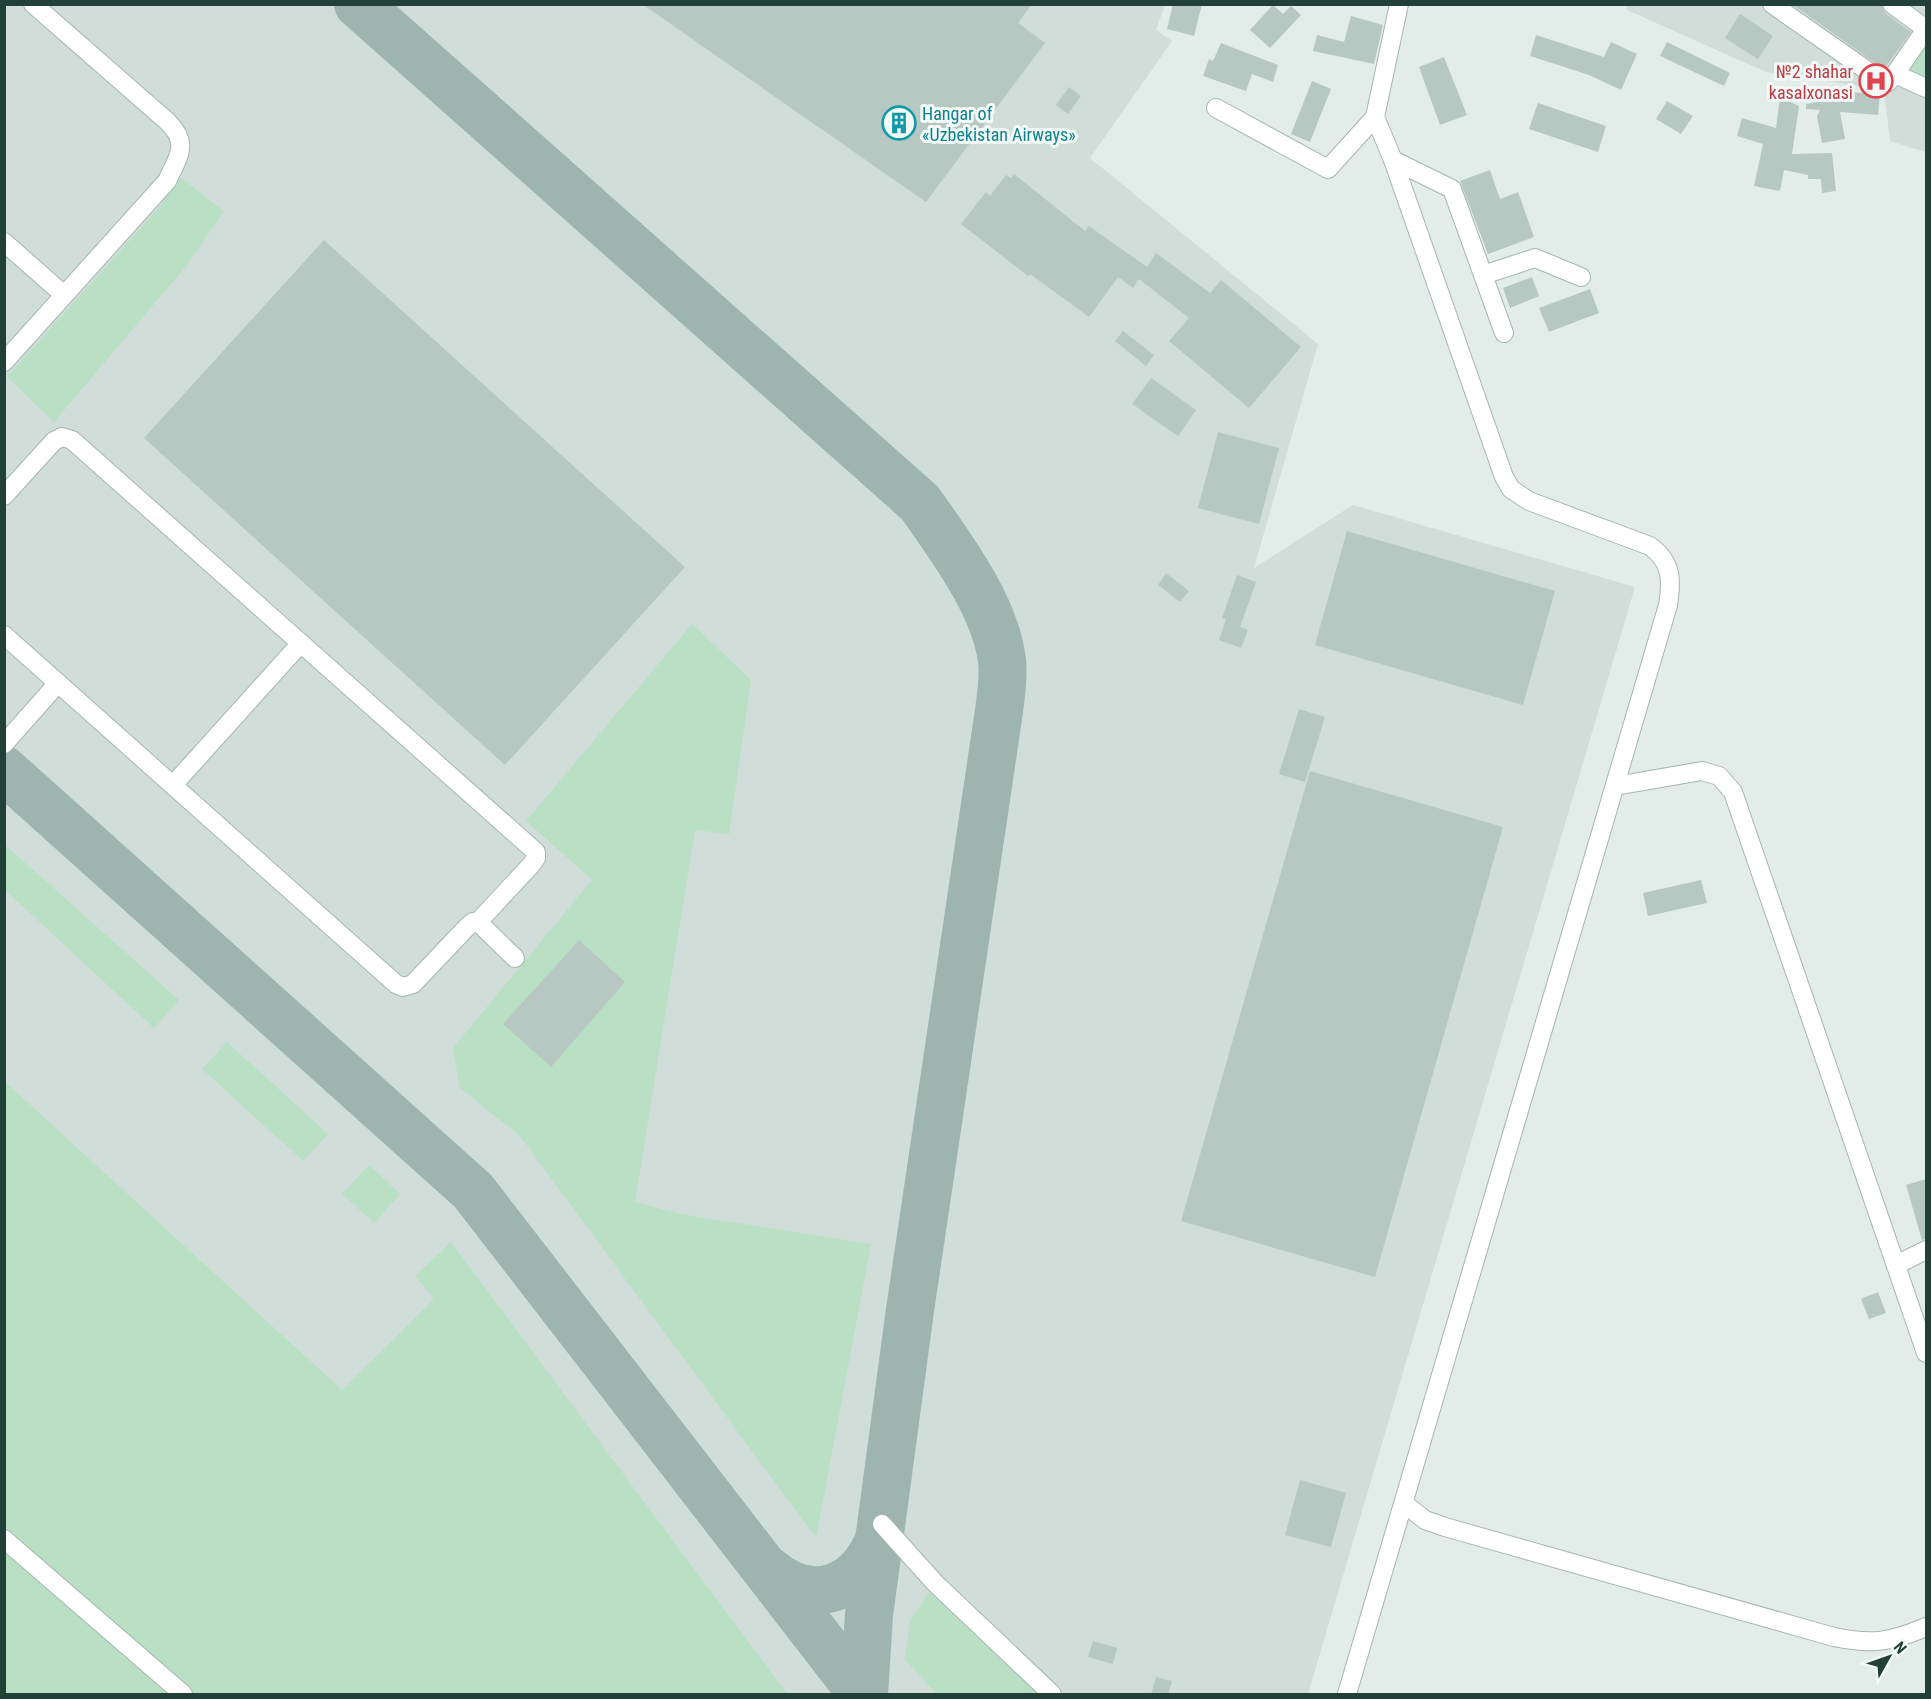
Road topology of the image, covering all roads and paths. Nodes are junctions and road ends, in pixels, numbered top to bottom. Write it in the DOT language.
graph roads {
  1 [pos="33,4"];
  2 [pos="1399,4"];
  3 [pos="1772,4"];
  4 [pos="1892,4"];
  5 [pos="1926,29"];
  6 [pos="1895,74"];
  7 [pos="1926,88"];
  8 [pos="1216,108"];
  9 [pos="1375,117"];
  10 [pos="1393,160"];
  11 [pos="4,242"];
  12 [pos="1483,275"];
  13 [pos="1581,277"];
  14 [pos="64,295"];
  15 [pos="1504,333"];
  16 [pos="4,362"];
  17 [pos="4,496"];
  18 [pos="4,635"];
  19 [pos="301,643"];
  20 [pos="58,682"];
  21 [pos="4,744"];
  22 [pos="173,785"];
  23 [pos="1616,786"];
  24 [pos="478,922"];
  25 [pos="515,958"];
  26 [pos="1926,1250"];
  27 [pos="1896,1265"];
  28 [pos="1926,1353"];
  29 [pos="1405,1504"];
  30 [pos="882,1524"];
  31 [pos="4,1539"];
  32 [pos="1926,1628"];
  33 [pos="183,1695"];
  34 [pos="1052,1695"];
  35 [pos="1347,1695"];
  1 -- 14 [label="street"];
  2 -- 9 [label="street"];
  3 -- 6 [label="street"];
  4 -- 5 [label="street"];
  5 -- 6 [label="street"];
  6 -- 7 [label="street"];
  8 -- 9 [label="street"];
  9 -- 10 [label="street"];
  10 -- 12 [label="street"];
  10 -- 23 [label="street"];
  11 -- 14 [label="street"];
  12 -- 13 [label="street"];
  12 -- 15 [label="street"];
  14 -- 16 [label="street"];
  17 -- 19 [label="street"];
  18 -- 20 [label="street"];
  19 -- 22 [label="street"];
  19 -- 24 [label="street"];
  20 -- 21 [label="street"];
  20 -- 22 [label="street"];
  22 -- 24 [label="street"];
  23 -- 27 [label="street"];
  23 -- 29 [label="street"];
  24 -- 25 [label="street"];
  26 -- 27 [label="street"];
  27 -- 28 [label="street"];
  29 -- 32 [label="street"];
  29 -- 35 [label="street"];
  30 -- 34 [label="street"];
  31 -- 33 [label="street"];
}
